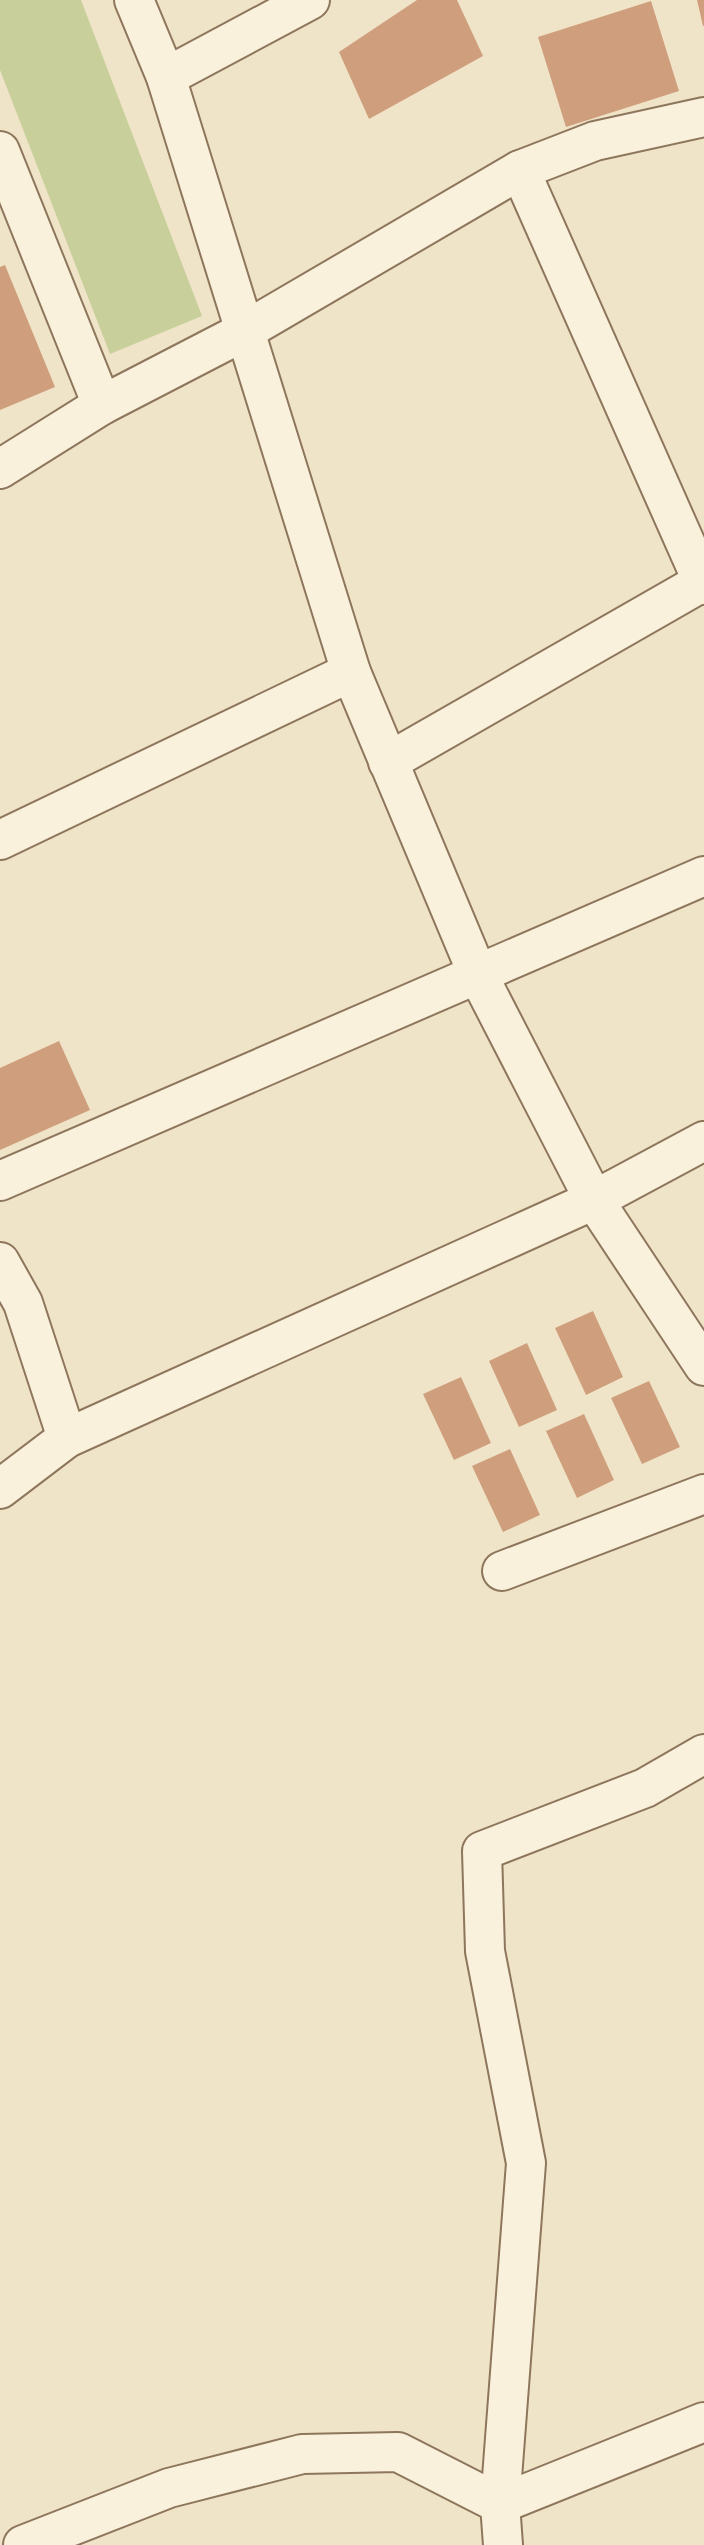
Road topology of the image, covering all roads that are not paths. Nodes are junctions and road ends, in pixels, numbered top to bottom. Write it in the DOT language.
graph roads {
  1 [pos="134,0"];
  2 [pos="310,0"];
  3 [pos="166,78"];
  4 [pos="704,117"];
  5 [pos="0,151"];
  6 [pos="520,170"];
  7 [pos="243,332"];
  8 [pos="102,405"];
  9 [pos="0,469"];
  10 [pos="703,583"];
  11 [pos="351,672"];
  12 [pos="388,762"];
  13 [pos="0,839"];
  14 [pos="704,876"];
  15 [pos="478,975"];
  16 [pos="704,1141"];
  17 [pos="0,1181"];
  18 [pos="594,1200"];
  19 [pos="0,1262"];
  20 [pos="704,1366"];
  21 [pos="66,1438"];
  22 [pos="0,1489"];
  23 [pos="704,1494"];
  24 [pos="502,1571"];
  25 [pos="704,1754"];
  26 [pos="704,2422"];
  27 [pos="500,2504"];
  28 [pos="23,2545"];
  29 [pos="503,2545"];
  1 -- 3 [label="street"];
  2 -- 3 [label="street"];
  3 -- 7 [label="street"];
  4 -- 6 [label="street"];
  5 -- 8 [label="street"];
  6 -- 7 [label="street"];
  6 -- 10 [label="street"];
  7 -- 8 [label="street"];
  7 -- 11 [label="street"];
  8 -- 9 [label="street"];
  10 -- 12 [label="street"];
  11 -- 12 [label="street"];
  11 -- 13 [label="street"];
  12 -- 15 [label="street"];
  14 -- 15 [label="street"];
  15 -- 17 [label="street"];
  15 -- 18 [label="street"];
  16 -- 18 [label="street"];
  18 -- 20 [label="street"];
  18 -- 21 [label="street"];
  19 -- 21 [label="street"];
  21 -- 22 [label="street"];
  23 -- 24 [label="street"];
  25 -- 27 [label="street"];
  26 -- 27 [label="street"];
  27 -- 28 [label="street"];
  27 -- 29 [label="street"];
}
